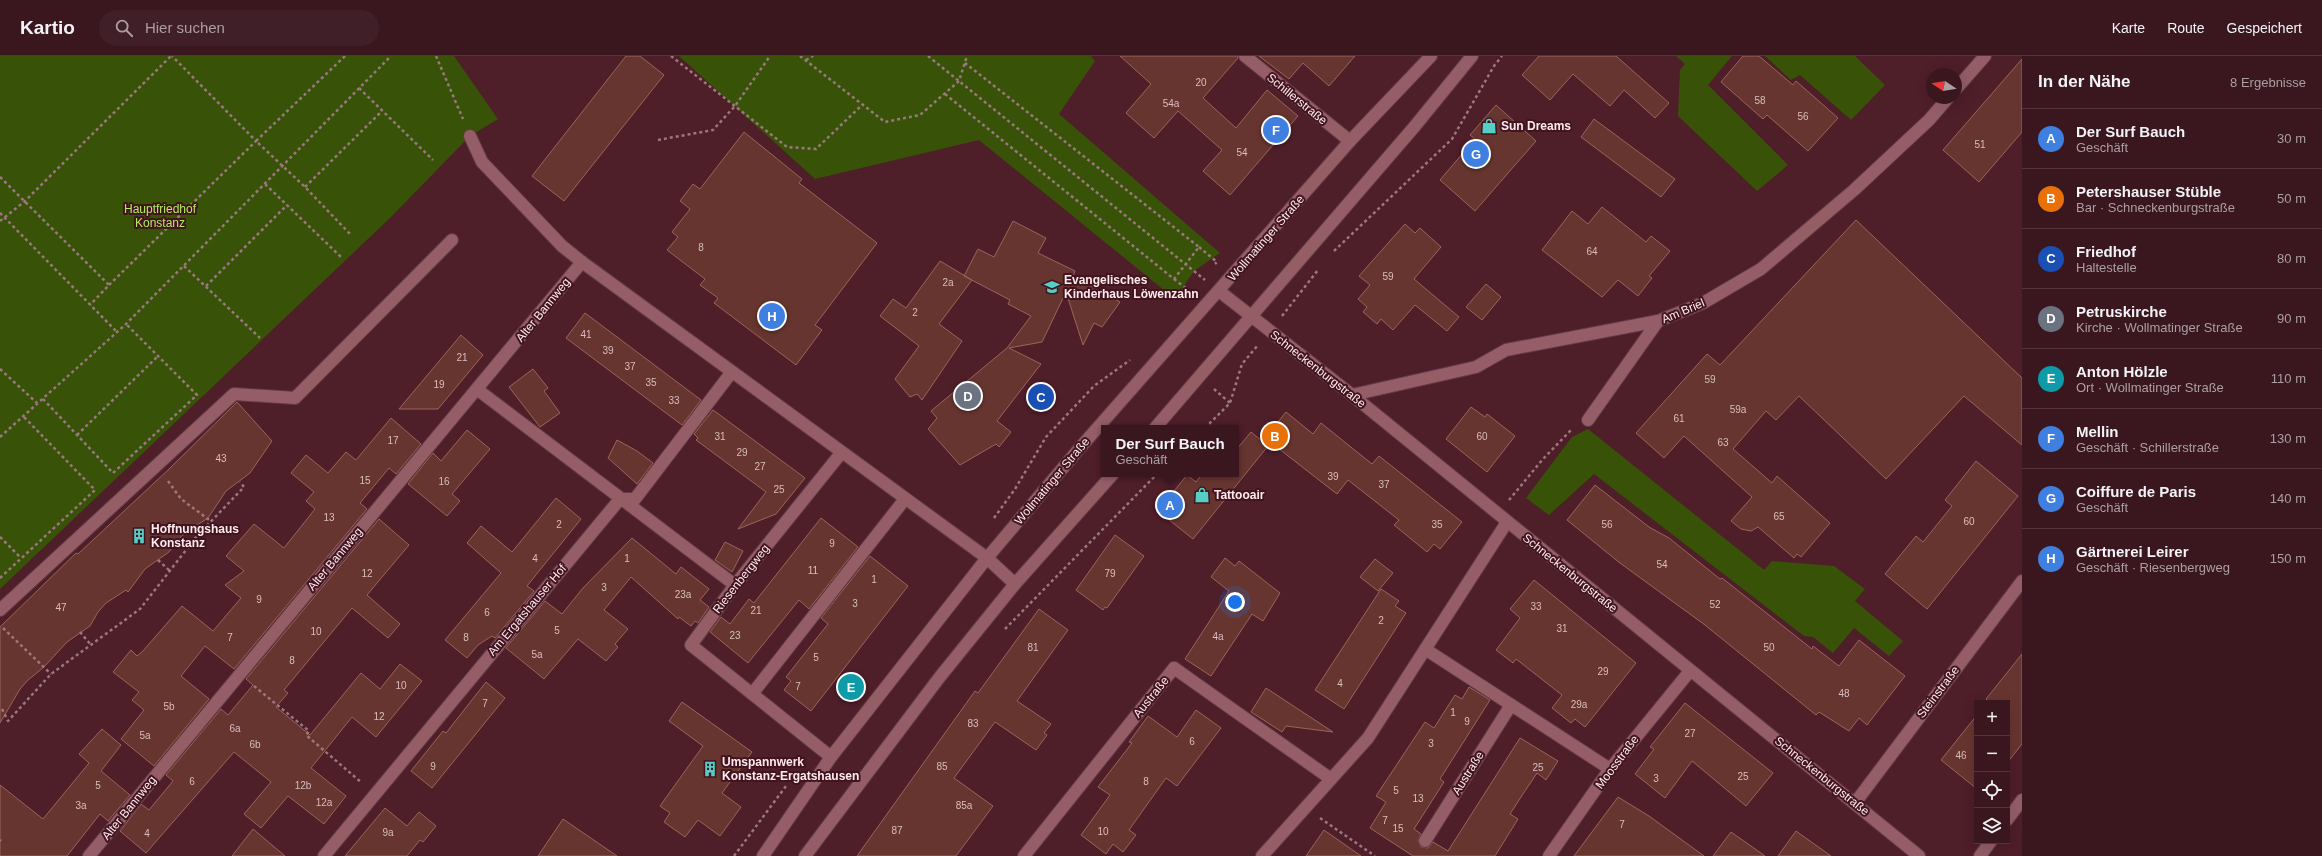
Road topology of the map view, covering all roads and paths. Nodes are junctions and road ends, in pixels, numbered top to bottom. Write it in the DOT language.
graph roads {
  1 [pos="172,56"];
  2 [pos="345,56"];
  3 [pos="391,56"];
  4 [pos="436,56"];
  5 [pos="671,56"];
  6 [pos="770,56"];
  7 [pos="800,56"];
  8 [pos="813,56"];
  9 [pos="928,56"];
  10 [pos="967,56"];
  11 [pos="1245,56"];
  12 [pos="1431,56"];
  13 [pos="1472,56"];
  14 [pos="1502,56"];
  15 [pos="1985,56"];
  16 [pos="806,60"];
  17 [pos="965,63"];
  18 [pos="960,81"];
  19 [pos="1962,82"];
  20 [pos="359,88"];
  21 [pos="945,94"];
  22 [pos="1943,104"];
  23 [pos="862,105"];
  24 [pos="735,106"];
  25 [pos="382,111"];
  26 [pos="470,136"];
  27 [pos="658,140"];
  28 [pos="256,141"];
  29 [pos="1350,141"];
  30 [pos="433,160"];
  31 [pos="282,166"];
  32 [pos="0,177"];
  33 [pos="265,184"];
  34 [pos="305,188"];
  35 [pos="24,202"];
  36 [pos="287,205"];
  37 [pos="0,213"];
  38 [pos="4,217"];
  39 [pos="0,221"];
  40 [pos="350,234"];
  41 [pos="452,240"];
  42 [pos="1199,247"];
  43 [pos="1330,255"];
  44 [pos="341,257"];
  45 [pos="582,262"];
  46 [pos="1221,264"];
  47 [pos="1186,265"];
  48 [pos="184,266"];
  49 [pos="1212,267"];
  50 [pos="1217,270"];
  51 [pos="1208,273"];
  52 [pos="1174,279"];
  53 [pos="1203,279"];
  54 [pos="1200,284"];
  55 [pos="109,286"];
  56 [pos="206,286"];
  57 [pos="1202,287"];
  58 [pos="1196,288"];
  59 [pos="1219,291"];
  60 [pos="1196,293"];
  61 [pos="1191,298"];
  62 [pos="90,305"];
  63 [pos="1252,317"];
  64 [pos="1658,321"];
  65 [pos="126,324"];
  66 [pos="116,332"];
  67 [pos="260,338"];
  68 [pos="158,356"];
  69 [pos="1133,358"];
  70 [pos="0,369"];
  71 [pos="731,373"];
  72 [pos="478,390"];
  73 [pos="1352,395"];
  74 [pos="43,399"];
  75 [pos="1230,403"];
  76 [pos="38,404"];
  77 [pos="23,416"];
  78 [pos="1588,420"];
  79 [pos="1158,425"];
  80 [pos="1208,425"];
  81 [pos="77,435"];
  82 [pos="0,437"];
  83 [pos="842,452"];
  84 [pos="157,466"];
  85 [pos="1111,477"];
  86 [pos="1154,477"];
  87 [pos="240,482"];
  88 [pos="905,498"];
  89 [pos="620,499"];
  90 [pos="1502,518"];
  91 [pos="212,522"];
  92 [pos="0,537"];
  93 [pos="972,548"];
  94 [pos="21,558"];
  95 [pos="987,558"];
  96 [pos="158,560"];
  97 [pos="170,571"];
  98 [pos="0,578"];
  99 [pos="2022,581"];
  100 [pos="735,584"];
  101 [pos="1015,584"];
  102 [pos="0,610"];
  103 [pos="0,624"];
  104 [pos="80,632"];
  105 [pos="1001,633"];
  106 [pos="90,645"];
  107 [pos="1425,649"];
  108 [pos="1690,670"];
  109 [pos="51,674"];
  110 [pos="239,674"];
  111 [pos="752,694"];
  112 [pos="1511,705"];
  113 [pos="2,709"];
  114 [pos="831,757"];
  115 [pos="1610,769"];
  116 [pos="1330,779"];
  117 [pos="374,794"];
  118 [pos="2022,800"];
  119 [pos="1855,803"];
  120 [pos="1305,808"];
  121 [pos="2010,816"];
  122 [pos="1426,841"];
  123 [pos="1989,844"];
  124 [pos="1915,854"];
  125 [pos="89,856"];
  126 [pos="324,856"];
  127 [pos="763,856"];
  128 [pos="805,856"];
  129 [pos="1024,856"];
  130 [pos="1262,856"];
  131 [pos="1375,856"];
  132 [pos="1549,856"];
  133 [pos="1980,856"];
  1 -- 28 [label="path"];
  1 -- 35 [label="path"];
  2 -- 28 [label="path"];
  3 -- 20 [label="path"];
  4 -- 26 [label="path"];
  5 -- 24 [label="path"];
  6 -- 24 [label="path"];
  7 -- 16 [label="path"];
  8 -- 16 [label="path"];
  9 -- 18 [label="path"];
  10 -- 17 [label="path"];
  11 -- 29 [label="street, Schillerstraße"];
  12 -- 29 [label="street, Wollmatinger Straße"];
  13 -- 63 [label="street"];
  14 -- 43 [label="path"];
  15 -- 19 [label="street"];
  16 -- 23 [label="path"];
  17 -- 18 [label="path"];
  17 -- 42 [label="path"];
  18 -- 21 [label="path"];
  18 -- 47 [label="path"];
  20 -- 25 [label="path"];
  20 -- 31 [label="path"];
  21 -- 23 [label="path"];
  21 -- 52 [label="path"];
  22 -- 64 [label="street, Am Briel"];
  23 -- 24 [label="path"];
  24 -- 27 [label="path"];
  25 -- 30 [label="path"];
  25 -- 34 [label="path"];
  26 -- 45 [label="street"];
  28 -- 31 [label="path"];
  28 -- 55 [label="path"];
  29 -- 59 [label="street, Wollmatinger Straße"];
  31 -- 33 [label="path"];
  31 -- 34 [label="path"];
  32 -- 35 [label="path"];
  33 -- 36 [label="path"];
  33 -- 48 [label="path"];
  34 -- 40 [label="path"];
  35 -- 38 [label="path"];
  35 -- 55 [label="path"];
  36 -- 44 [label="path"];
  36 -- 56 [label="path"];
  37 -- 38 [label="path"];
  38 -- 39 [label="path"];
  38 -- 62 [label="path"];
  41 -- 84 [label="street"];
  42 -- 47 [label="path"];
  42 -- 49 [label="path"];
  45 -- 71 [label="street"];
  45 -- 72 [label="street, Alter Bannweg"];
  46 -- 50 [label="path"];
  47 -- 52 [label="path"];
  47 -- 53 [label="path"];
  48 -- 56 [label="path"];
  48 -- 65 [label="path"];
  51 -- 53 [label="path"];
  52 -- 58 [label="path"];
  53 -- 54 [label="path"];
  53 -- 57 [label="path"];
  55 -- 62 [label="path"];
  56 -- 67 [label="path"];
  59 -- 63 [label="street, Schneckenburgstraße"];
  59 -- 95 [label="street, Wollmatinger Straße"];
  60 -- 61 [label="path"];
  62 -- 66 [label="path"];
  63 -- 73 [label="street, Schneckenburgstraße"];
  63 -- 79 [label="street"];
  64 -- 73 [label="street, Am Briel"];
  64 -- 78 [label="street"];
  65 -- 66 [label="path"];
  65 -- 68 [label="path"];
  66 -- 74 [label="path"];
  68 -- 81 [label="path"];
  68 -- 81 [label="path"];
  69 -- 93 [label="path"];
  70 -- 76 [label="path"];
  71 -- 83 [label="street"];
  71 -- 89 [label="street"];
  72 -- 89 [label="street"];
  72 -- 110 [label="street, Alter Bannweg"];
  73 -- 90 [label="street, Schneckenburgstraße"];
  74 -- 76 [label="path"];
  74 -- 81 [label="path"];
  75 -- 80 [label="path"];
  76 -- 77 [label="path"];
  77 -- 82 [label="path"];
  77 -- 94 [label="path"];
  78 -- 90 [label="path"];
  83 -- 88 [label="street"];
  83 -- 100 [label="street, Riesenbergweg"];
  84 -- 91 [label="path"];
  84 -- 102 [label="street"];
  85 -- 101 [label="street"];
  86 -- 105 [label="path"];
  87 -- 91 [label="path"];
  88 -- 93 [label="street"];
  88 -- 111 [label="street"];
  89 -- 100 [label="street"];
  89 -- 117 [label="street, Am Ergatshauser Hof"];
  90 -- 107 [label="street"];
  90 -- 108 [label="street, Schneckenburgstraße"];
  91 -- 97 [label="path"];
  92 -- 94 [label="path"];
  93 -- 95 [label="street"];
  94 -- 98 [label="path"];
  95 -- 101 [label="street"];
  95 -- 114 [label="street, Wollmatinger Straße"];
  96 -- 97 [label="path"];
  97 -- 106 [label="path"];
  99 -- 119 [label="street, Steinstraße"];
  100 -- 111 [label="street, Riesenbergweg"];
  101 -- 128 [label="street"];
  103 -- 109 [label="path"];
  104 -- 106 [label="path"];
  106 -- 109 [label="path"];
  107 -- 112 [label="street"];
  107 -- 116 [label="street"];
  108 -- 115 [label="street, Moosstraße"];
  108 -- 119 [label="street, Schneckenburgstraße"];
  109 -- 113 [label="path"];
  110 -- 117 [label="path"];
  110 -- 125 [label="street, Alter Bannweg"];
  111 -- 114 [label="street, Riesenbergweg"];
  112 -- 115 [label="street"];
  112 -- 122 [label="street, Austraße"];
  114 -- 127 [label="street, Wollmatinger Straße"];
  115 -- 132 [label="street, Moosstraße"];
  116 -- 120 [label="street"];
  116 -- 129 [label="street, Austraße"];
  117 -- 126 [label="street, Am Ergatshauser Hof"];
  118 -- 121 [label="street"];
  119 -- 124 [label="street, Schneckenburgstraße"];
  120 -- 130 [label="street"];
  120 -- 131 [label="path"];
  123 -- 133 [label="street"];
}
